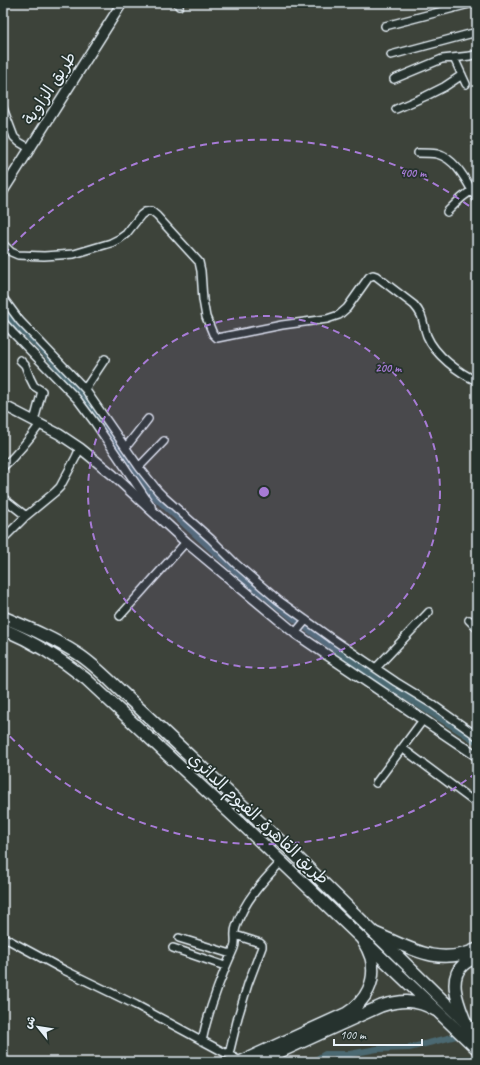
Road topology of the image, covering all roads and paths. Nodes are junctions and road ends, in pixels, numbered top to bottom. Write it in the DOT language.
graph roads {
  1 [pos="122,3"];
  2 [pos="472,3"];
  3 [pos="385,26"];
  4 [pos="477,32"];
  5 [pos="477,54"];
  6 [pos="391,55"];
  7 [pos="454,58"];
  8 [pos="462,75"];
  9 [pos="394,79"];
  10 [pos="466,84"];
  11 [pos="3,108"];
  12 [pos="396,109"];
  13 [pos="29,148"];
  14 [pos="418,153"];
  15 [pos="474,189"];
  16 [pos="3,190"];
  17 [pos="477,199"];
  18 [pos="447,212"];
  19 [pos="3,244"];
  20 [pos="3,298"];
  21 [pos="4,324"];
  22 [pos="105,359"];
  23 [pos="20,360"];
  24 [pos="477,380"];
  25 [pos="85,390"];
  26 [pos="3,405"];
  27 [pos="148,419"];
  28 [pos="37,423"];
  29 [pos="164,441"];
  30 [pos="126,447"];
  31 [pos="80,448"];
  32 [pos="3,467"];
  33 [pos="139,467"];
  34 [pos="3,498"];
  35 [pos="157,515"];
  36 [pos="26,516"];
  37 [pos="3,539"];
  38 [pos="186,542"];
  39 [pos="429,612"];
  40 [pos="120,616"];
  41 [pos="3,617"];
  42 [pos="469,620"];
  43 [pos="301,626"];
  44 [pos="477,628"];
  45 [pos="3,629"];
  46 [pos="376,668"];
  47 [pos="423,720"];
  48 [pos="477,736"];
  49 [pos="402,748"];
  50 [pos="477,756"];
  51 [pos="376,783"];
  52 [pos="477,804"];
  53 [pos="291,851"];
  54 [pos="281,862"];
  55 [pos="375,932"];
  56 [pos="235,935"];
  57 [pos="3,937"];
  58 [pos="179,938"];
  59 [pos="363,940"];
  60 [pos="173,948"];
  61 [pos="477,949"];
  62 [pos="230,954"];
  63 [pos="477,958"];
  64 [pos="225,966"];
  65 [pos="439,1012"];
  66 [pos="466,1023"];
  67 [pos="202,1041"];
  68 [pos="475,1042"];
  69 [pos="229,1054"];
  70 [pos="241,1062"];
  71 [pos="258,1062"];
  1 -- 13 [label="street, طريق الزاوية"];
  2 -- 3 [label="street"];
  4 -- 6 [label="street"];
  5 -- 7 [label="street"];
  7 -- 8 [label="street"];
  7 -- 9 [label="street"];
  8 -- 10 [label="street"];
  8 -- 12 [label="street"];
  11 -- 13 [label="street"];
  13 -- 16 [label="street, طريق الزاوية"];
  14 -- 15 [label="street"];
  15 -- 17 [label="street"];
  15 -- 18 [label="street"];
  19 -- 24 [label="street"];
  20 -- 25 [label="street"];
  21 -- 35 [label="street"];
  22 -- 25 [label="street"];
  23 -- 28 [label="street"];
  25 -- 30 [label="street"];
  26 -- 28 [label="street"];
  27 -- 30 [label="street"];
  28 -- 31 [label="street"];
  28 -- 32 [label="street"];
  29 -- 33 [label="street"];
  30 -- 33 [label="street"];
  31 -- 35 [label="street"];
  31 -- 36 [label="street"];
  33 -- 43 [label="street"];
  34 -- 36 [label="street"];
  35 -- 38 [label="street"];
  36 -- 37 [label="street"];
  38 -- 40 [label="street"];
  38 -- 43 [label="street"];
  39 -- 46 [label="street"];
  41 -- 53 [label="main road, طريق القاهرة, الفيوم الدائري"];
  42 -- 44 [label="street"];
  43 -- 46 [label="street"];
  43 -- 47 [label="street"];
  45 -- 54 [label="main road, طريق القاهرة, الفيوم الدائري"];
  46 -- 48 [label="street"];
  47 -- 49 [label="street"];
  47 -- 50 [label="street"];
  49 -- 51 [label="street"];
  49 -- 52 [label="street"];
  53 -- 54 [label="main road"];
  53 -- 55 [label="main road, طريق القاهرة, الفيوم الدائري"];
  54 -- 56 [label="street"];
  54 -- 59 [label="main road, طريق القاهرة, الفيوم الدائري"];
  55 -- 61 [label="main road"];
  55 -- 66 [label="main road, طريق القاهرة, الفيوم الدائري"];
  56 -- 62 [label="street"];
  56 -- 69 [label="street"];
  57 -- 67 [label="street"];
  58 -- 62 [label="street"];
  59 -- 65 [label="main road, طريق القاهرة, الفيوم الدائري"];
  59 -- 70 [label="main road"];
  60 -- 64 [label="street"];
  62 -- 64 [label="street"];
  63 -- 66 [label="main road"];
  64 -- 67 [label="street"];
  65 -- 68 [label="main road, طريق القاهرة, الفيوم الدائري"];
  65 -- 71 [label="main road"];
  66 -- 68 [label="main road, طريق القاهرة, الفيوم الدائري"];
  67 -- 69 [label="street"];
  69 -- 70 [label="street"];
}
